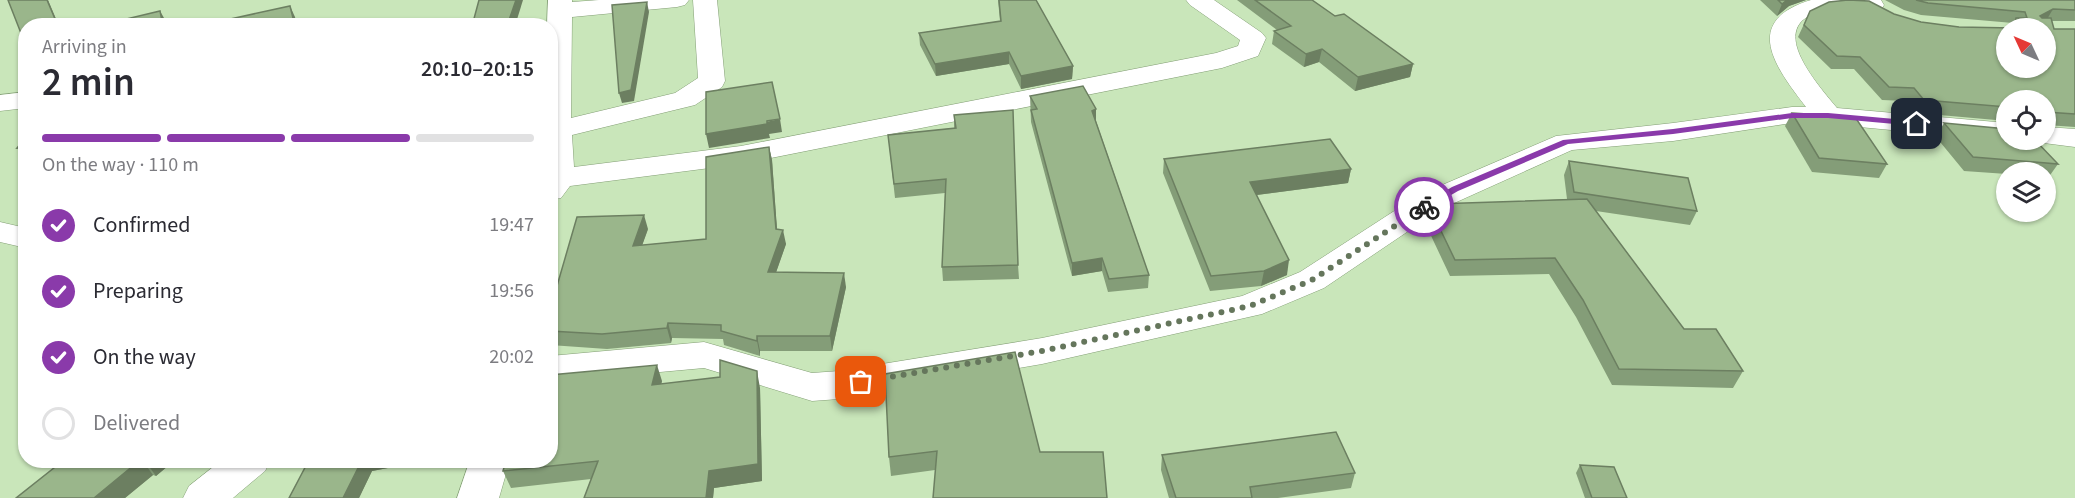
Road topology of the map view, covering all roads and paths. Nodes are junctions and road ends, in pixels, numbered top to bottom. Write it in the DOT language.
graph roads {
  1 [pos="677,0"];
  2 [pos="705,0"];
  3 [pos="1198,0"];
  4 [pos="560,5"];
  5 [pos="1897,19"];
  6 [pos="558,88"];
  7 [pos="18,101"];
  8 [pos="0,103"];
  9 [pos="1828,116"];
  10 [pos="558,130"];
  11 [pos="1996,131"];
  12 [pos="2056,137"];
  13 [pos="2075,138"];
  14 [pos="558,185"];
  15 [pos="558,368"];
  16 [pos="241,468"];
  17 [pos="487,468"];
  18 [pos="204,498"];
  19 [pos="478,498"];
  1 -- 4 [label="street"];
  2 -- 10 [label="street"];
  3 -- 14 [label="street"];
  4 -- 6 [label="street"];
  5 -- 9 [label="street"];
  7 -- 8 [label="street"];
  9 -- 11 [label="street"];
  9 -- 15 [label="street"];
  12 -- 13 [label="street"];
  16 -- 18 [label="street"];
  17 -- 19 [label="street"];
}
